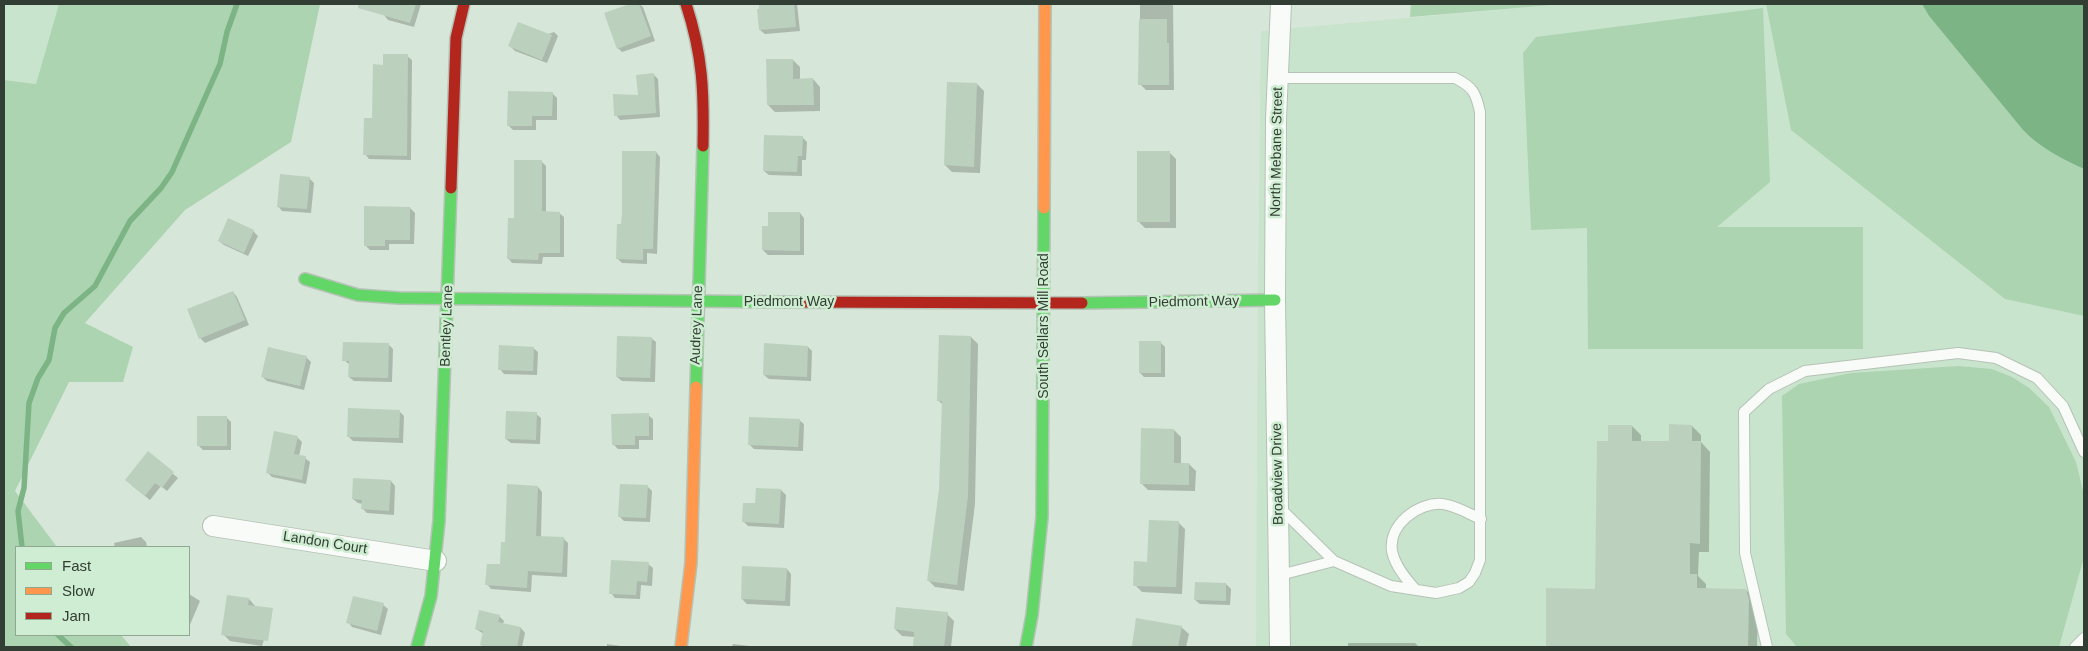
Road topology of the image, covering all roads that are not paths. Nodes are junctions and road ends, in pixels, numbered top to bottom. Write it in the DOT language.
graph roads {
  1 [pos="464,4"];
  2 [pos="686,4"];
  3 [pos="1045,4"];
  4 [pos="1281,4"];
  5 [pos="1278,78"];
  6 [pos="305,279"];
  7 [pos="448,299"];
  8 [pos="1275,300"];
  9 [pos="697,302"];
  10 [pos="1044,303"];
  11 [pos="2084,452"];
  12 [pos="1279,507"];
  13 [pos="1481,519"];
  14 [pos="213,526"];
  15 [pos="436,561"];
  16 [pos="1334,561"];
  17 [pos="1280,575"];
  18 [pos="1416,590"];
  19 [pos="2084,638"];
  20 [pos="417,647"];
  21 [pos="681,647"];
  22 [pos="1026,647"];
  23 [pos="1280,647"];
  24 [pos="1767,647"];
  25 [pos="2075,647"];
  1 -- 7 [label="street, Bentley Lane"];
  2 -- 9 [label="street, Audrey Lane"];
  3 -- 10 [label="street, South Sellars Mill Road"];
  4 -- 5 [label="street, North Mebane Street"];
  5 -- 8 [label="street, North Mebane Street"];
  5 -- 13 [label="lane"];
  6 -- 7 [label="street, Piedmont Way"];
  7 -- 9 [label="street, Piedmont Way"];
  7 -- 15 [label="street, Bentley Lane"];
  8 -- 10 [label="street, Piedmont Way"];
  8 -- 12 [label="street, Broadview Drive"];
  9 -- 10 [label="street, Piedmont Way"];
  9 -- 21 [label="street, Audrey Lane"];
  10 -- 22 [label="street, South Sellars Mill Road"];
  11 -- 24 [label="lane"];
  12 -- 16 [label="lane"];
  12 -- 17 [label="street, Broadview Drive"];
  13 -- 18 [label="lane"];
  13 -- 18 [label="lane"];
  14 -- 15 [label="street, Landon Court"];
  15 -- 20 [label="street, Bentley Lane"];
  16 -- 17 [label="lane"];
  16 -- 18 [label="lane"];
  17 -- 23 [label="street, Broadview Drive"];
  19 -- 25 [label="lane"];
}
